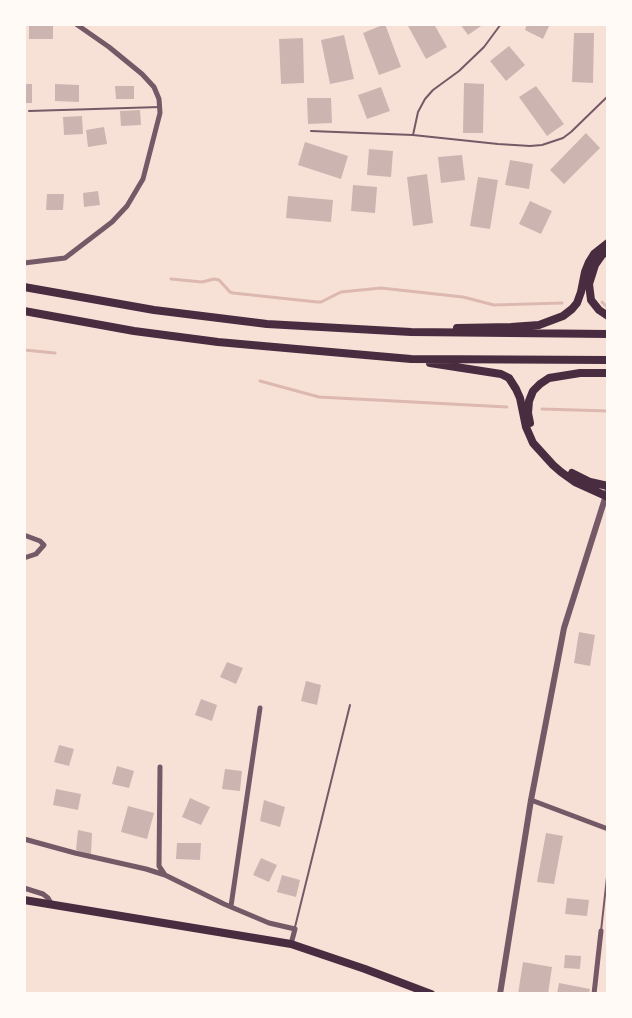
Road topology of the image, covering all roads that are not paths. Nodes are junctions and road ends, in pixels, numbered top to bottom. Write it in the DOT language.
graph roads {
  1 [pos="76,24"];
  2 [pos="501,24"];
  3 [pos="608,96"];
  4 [pos="160,107"];
  5 [pos="29,111"];
  6 [pos="311,131"];
  7 [pos="413,135"];
  8 [pos="608,243"];
  9 [pos="608,251"];
  10 [pos="24,263"];
  11 [pos="24,287"];
  12 [pos="24,311"];
  13 [pos="608,316"];
  14 [pos="411,332"];
  15 [pos="608,334"];
  16 [pos="411,359"];
  17 [pos="608,360"];
  18 [pos="608,373"];
  19 [pos="607,490"];
  20 [pos="24,535"];
  21 [pos="24,558"];
  22 [pos="350,705"];
  23 [pos="260,708"];
  24 [pos="160,767"];
  25 [pos="531,800"];
  26 [pos="608,829"];
  27 [pos="24,839"];
  28 [pos="608,868"];
  29 [pos="165,875"];
  30 [pos="24,888"];
  31 [pos="24,900"];
  32 [pos="52,905"];
  33 [pos="231,906"];
  34 [pos="295,929"];
  35 [pos="601,931"];
  36 [pos="291,944"];
  37 [pos="431,994"];
  38 [pos="500,994"];
  39 [pos="594,994"];
  1 -- 4 [label="street"];
  2 -- 7 [label="lane"];
  3 -- 7 [label="lane"];
  4 -- 5 [label="lane"];
  4 -- 10 [label="street"];
  6 -- 7 [label="lane"];
  8 -- 14 [label="main road"];
  9 -- 13 [label="main road"];
  11 -- 14 [label="main road"];
  12 -- 16 [label="main road"];
  14 -- 15 [label="main road"];
  16 -- 17 [label="main road"];
  16 -- 19 [label="main road"];
  18 -- 19 [label="main road"];
  19 -- 25 [label="street"];
  20 -- 21 [label="street"];
  22 -- 34 [label="lane"];
  23 -- 33 [label="street"];
  24 -- 29 [label="street"];
  25 -- 26 [label="street"];
  25 -- 38 [label="street"];
  27 -- 29 [label="street"];
  28 -- 35 [label="lane"];
  29 -- 33 [label="street"];
  30 -- 32 [label="street"];
  31 -- 32 [label="main road"];
  32 -- 36 [label="main road"];
  33 -- 34 [label="street"];
  34 -- 36 [label="street"];
  35 -- 39 [label="street"];
  36 -- 37 [label="main road"];
}
